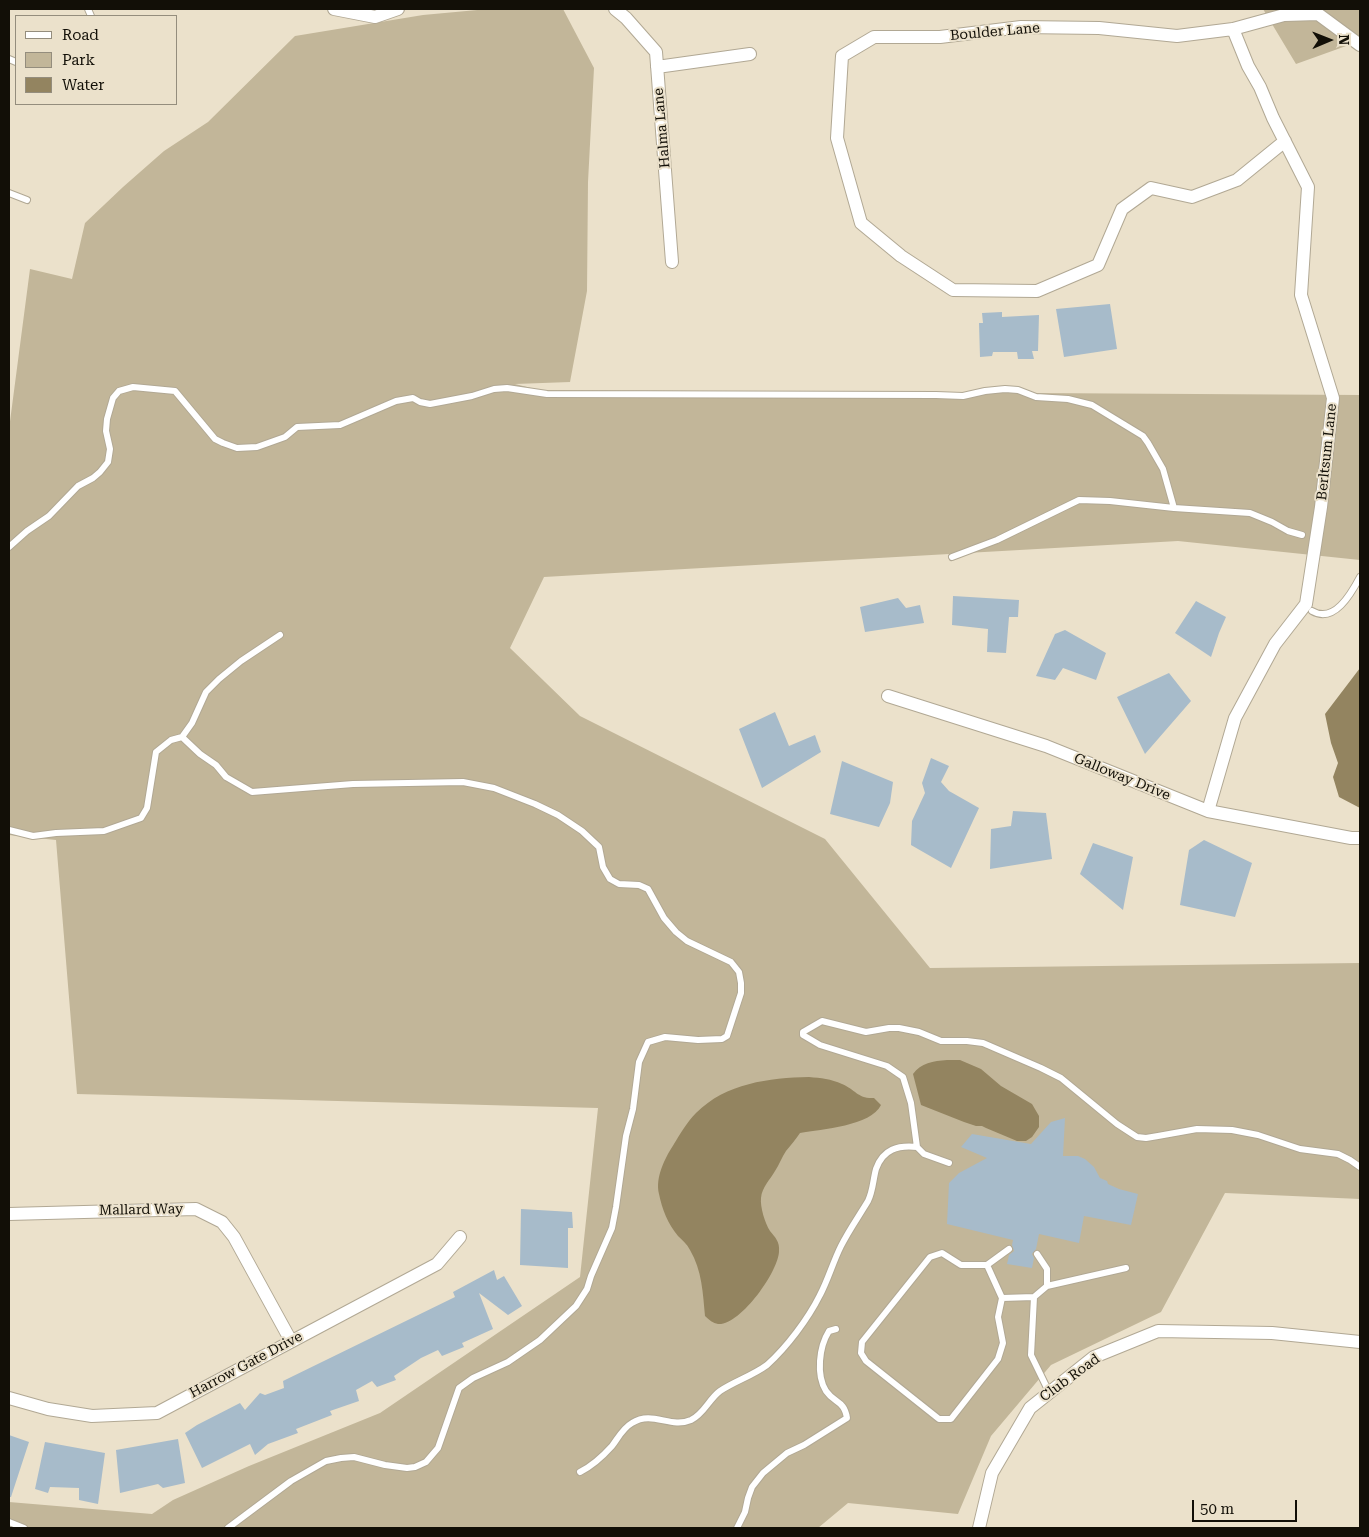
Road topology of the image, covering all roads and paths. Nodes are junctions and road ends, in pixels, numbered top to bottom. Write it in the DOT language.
graph roads {
  1 [pos="334,9"];
  2 [pos="398,9"];
  3 [pos="616,9"];
  4 [pos="1233,29"];
  5 [pos="1360,45"];
  6 [pos="750,54"];
  7 [pos="657,68"];
  8 [pos="1285,141"];
  9 [pos="9,193"];
  10 [pos="27,200"];
  11 [pos="672,262"];
  12 [pos="1174,508"];
  13 [pos="1302,535"];
  14 [pos="9,547"];
  15 [pos="952,557"];
  16 [pos="1360,577"];
  17 [pos="1312,611"];
  18 [pos="280,635"];
  19 [pos="888,696"];
  20 [pos="182,737"];
  21 [pos="1208,811"];
  22 [pos="9,830"];
  23 [pos="1360,838"];
  24 [pos="917,1147"];
  25 [pos="949,1163"];
  26 [pos="1360,1167"];
  27 [pos="9,1214"];
  28 [pos="460,1237"];
  29 [pos="1009,1250"];
  30 [pos="1037,1254"];
  31 [pos="987,1265"];
  32 [pos="1126,1268"];
  33 [pos="1047,1286"];
  34 [pos="1034,1297"];
  35 [pos="1002,1298"];
  36 [pos="836,1329"];
  37 [pos="291,1341"];
  38 [pos="1360,1342"];
  39 [pos="1049,1392"];
  40 [pos="9,1398"];
  41 [pos="580,1472"];
  42 [pos="9,1522"];
  43 [pos="24,1528"];
  44 [pos="228,1528"];
  45 [pos="737,1528"];
  46 [pos="979,1528"];
  1 -- 2 [label="street"];
  3 -- 7 [label="street, Halma Lane"];
  4 -- 5 [label="street"];
  4 -- 8 [label="street, Berltsum Lane"];
  4 -- 8 [label="street, Boulder Lane"];
  6 -- 7 [label="street"];
  7 -- 11 [label="street, Halma Lane"];
  8 -- 21 [label="street, Berltsum Lane"];
  9 -- 10 [label="lane"];
  12 -- 13 [label="lane"];
  12 -- 14 [label="lane"];
  12 -- 15 [label="lane"];
  16 -- 17 [label="lane"];
  18 -- 20 [label="lane"];
  19 -- 21 [label="street, Galloway Drive"];
  20 -- 22 [label="lane"];
  20 -- 44 [label="lane"];
  21 -- 23 [label="street, Galloway Drive"];
  24 -- 25 [label="lane"];
  24 -- 26 [label="lane"];
  24 -- 41 [label="lane"];
  27 -- 37 [label="street, Mallard Way"];
  28 -- 37 [label="street, Harrow Gate Drive"];
  29 -- 31 [label="lane"];
  30 -- 33 [label="lane"];
  31 -- 35 [label="lane"];
  31 -- 35 [label="lane"];
  32 -- 33 [label="lane"];
  33 -- 34 [label="lane"];
  34 -- 35 [label="lane"];
  34 -- 39 [label="lane"];
  36 -- 45 [label="lane"];
  37 -- 40 [label="street, Harrow Gate Drive"];
  38 -- 39 [label="street, Club Road"];
  39 -- 46 [label="street, Club Road"];
  42 -- 43 [label="lane"];
}
